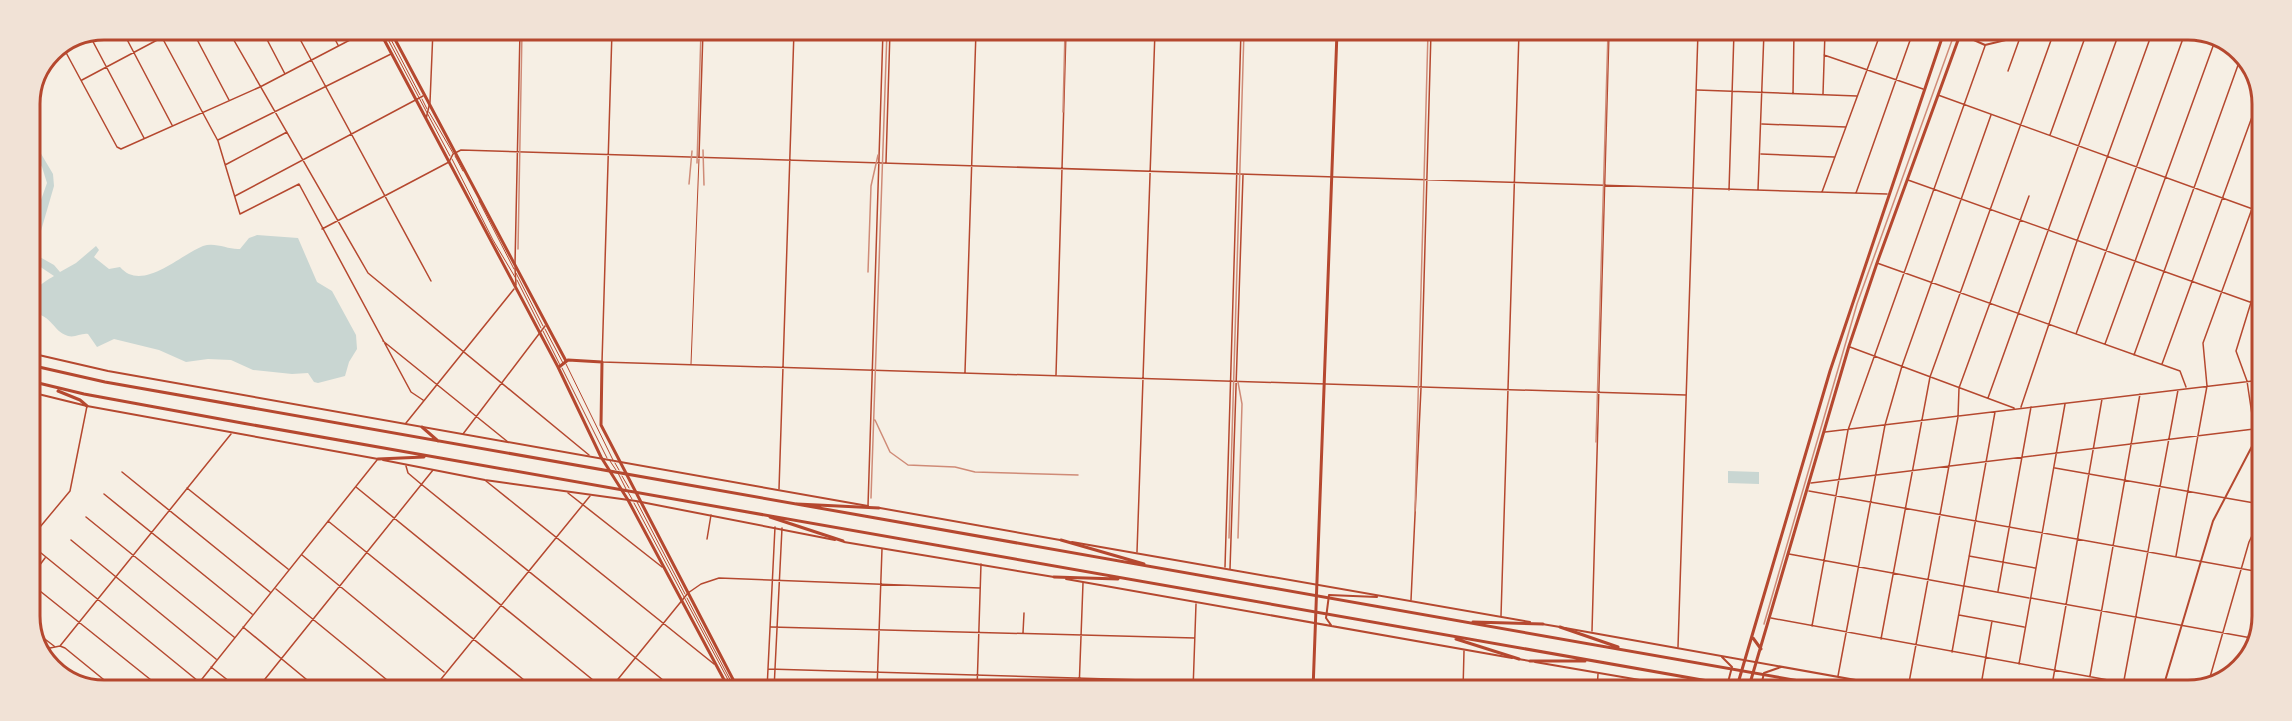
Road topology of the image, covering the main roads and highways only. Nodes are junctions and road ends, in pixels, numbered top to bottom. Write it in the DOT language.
graph roads {
  1 [pos="387,40"];
  2 [pos="389,40"];
  3 [pos="1337,40"];
  4 [pos="1941,40"];
  5 [pos="1957,40"];
  6 [pos="1974,40"];
  7 [pos="2014,40"];
  8 [pos="420,97"];
  9 [pos="543,329"];
  10 [pos="40,355"];
  11 [pos="562,364"];
  12 [pos="41,368"];
  13 [pos="41,384"];
  14 [pos="46,385"];
  15 [pos="41,395"];
  16 [pos="87,406"];
  17 [pos="422,427"];
  18 [pos="440,442"];
  19 [pos="2252,447"];
  20 [pos="430,457"];
  21 [pos="601,458"];
  22 [pos="378,459"];
  23 [pos="615,459"];
  24 [pos="634,501"];
  25 [pos="785,503"];
  26 [pos="879,508"];
  27 [pos="754,512"];
  28 [pos="1061,540"];
  29 [pos="843,541"];
  30 [pos="1160,569"];
  31 [pos="1054,577"];
  32 [pos="1130,580"];
  33 [pos="1317,585"];
  34 [pos="685,597"];
  35 [pos="1389,597"];
  36 [pos="1459,621"];
  37 [pos="1316,623"];
  38 [pos="1543,624"];
  39 [pos="1334,627"];
  40 [pos="1560,627"];
  41 [pos="1440,634"];
  42 [pos="1753,636"];
  43 [pos="1761,649"];
  44 [pos="1628,651"];
  45 [pos="1720,656"];
  46 [pos="1519,659"];
  47 [pos="1745,660"];
  48 [pos="1530,661"];
  49 [pos="1595,661"];
  50 [pos="1757,662"];
  51 [pos="1784,667"];
  52 [pos="727,680"];
  53 [pos="729,680"];
  54 [pos="1313,680"];
  55 [pos="1639,680"];
  56 [pos="1703,680"];
  57 [pos="1729,680"];
  58 [pos="1739,680"];
  59 [pos="1751,680"];
  60 [pos="1762,680"];
  61 [pos="1794,680"];
  62 [pos="1856,680"];
  63 [pos="2165,680"];
  1 -- 8 [label="main road"];
  2 -- 8 [label="main road"];
  3 -- 33 [label="main road"];
  4 -- 42 [label="main road"];
  5 -- 43 [label="main road"];
  6 -- 7 [label="main road"];
  8 -- 9 [label="main road"];
  8 -- 9 [label="main road"];
  9 -- 11 [label="main road"];
  9 -- 11 [label="main road"];
  10 -- 17 [label="main road"];
  11 -- 21 [label="main road"];
  11 -- 23 [label="main road"];
  12 -- 18 [label="main road"];
  13 -- 14 [label="main road"];
  14 -- 16 [label="main road"];
  14 -- 20 [label="main road"];
  15 -- 16 [label="main road"];
  16 -- 22 [label="main road"];
  17 -- 18 [label="main road"];
  17 -- 21 [label="main road"];
  18 -- 25 [label="main road"];
  19 -- 63 [label="main road"];
  20 -- 22 [label="main road"];
  20 -- 27 [label="main road"];
  21 -- 23 [label="main road"];
  21 -- 24 [label="main road"];
  22 -- 24 [label="main road"];
  23 -- 24 [label="main road"];
  23 -- 26 [label="main road"];
  24 -- 29 [label="main road"];
  24 -- 34 [label="main road"];
  24 -- 34 [label="main road"];
  25 -- 26 [label="main road"];
  25 -- 30 [label="main road"];
  26 -- 28 [label="main road"];
  27 -- 29 [label="main road"];
  27 -- 32 [label="main road"];
  28 -- 30 [label="main road"];
  28 -- 33 [label="main road"];
  29 -- 31 [label="main road"];
  30 -- 36 [label="main road"];
  31 -- 32 [label="main road"];
  31 -- 37 [label="main road"];
  32 -- 41 [label="main road"];
  33 -- 35 [label="main road"];
  33 -- 37 [label="main road"];
  34 -- 52 [label="main road"];
  34 -- 53 [label="main road"];
  35 -- 38 [label="main road"];
  35 -- 39 [label="main road"];
  36 -- 38 [label="main road"];
  36 -- 44 [label="main road"];
  37 -- 39 [label="main road"];
  37 -- 54 [label="main road"];
  38 -- 40 [label="main road"];
  39 -- 46 [label="main road"];
  40 -- 44 [label="main road"];
  40 -- 45 [label="main road"];
  41 -- 46 [label="main road"];
  41 -- 49 [label="main road"];
  42 -- 43 [label="main road"];
  42 -- 47 [label="main road"];
  43 -- 50 [label="main road"];
  44 -- 61 [label="main road"];
  45 -- 47 [label="main road"];
  45 -- 57 [label="main road"];
  46 -- 48 [label="main road"];
  47 -- 50 [label="main road"];
  47 -- 58 [label="main road"];
  48 -- 49 [label="main road"];
  48 -- 55 [label="main road"];
  49 -- 56 [label="main road"];
  50 -- 51 [label="main road"];
  50 -- 59 [label="main road"];
  51 -- 60 [label="main road"];
  51 -- 62 [label="main road"];
}
